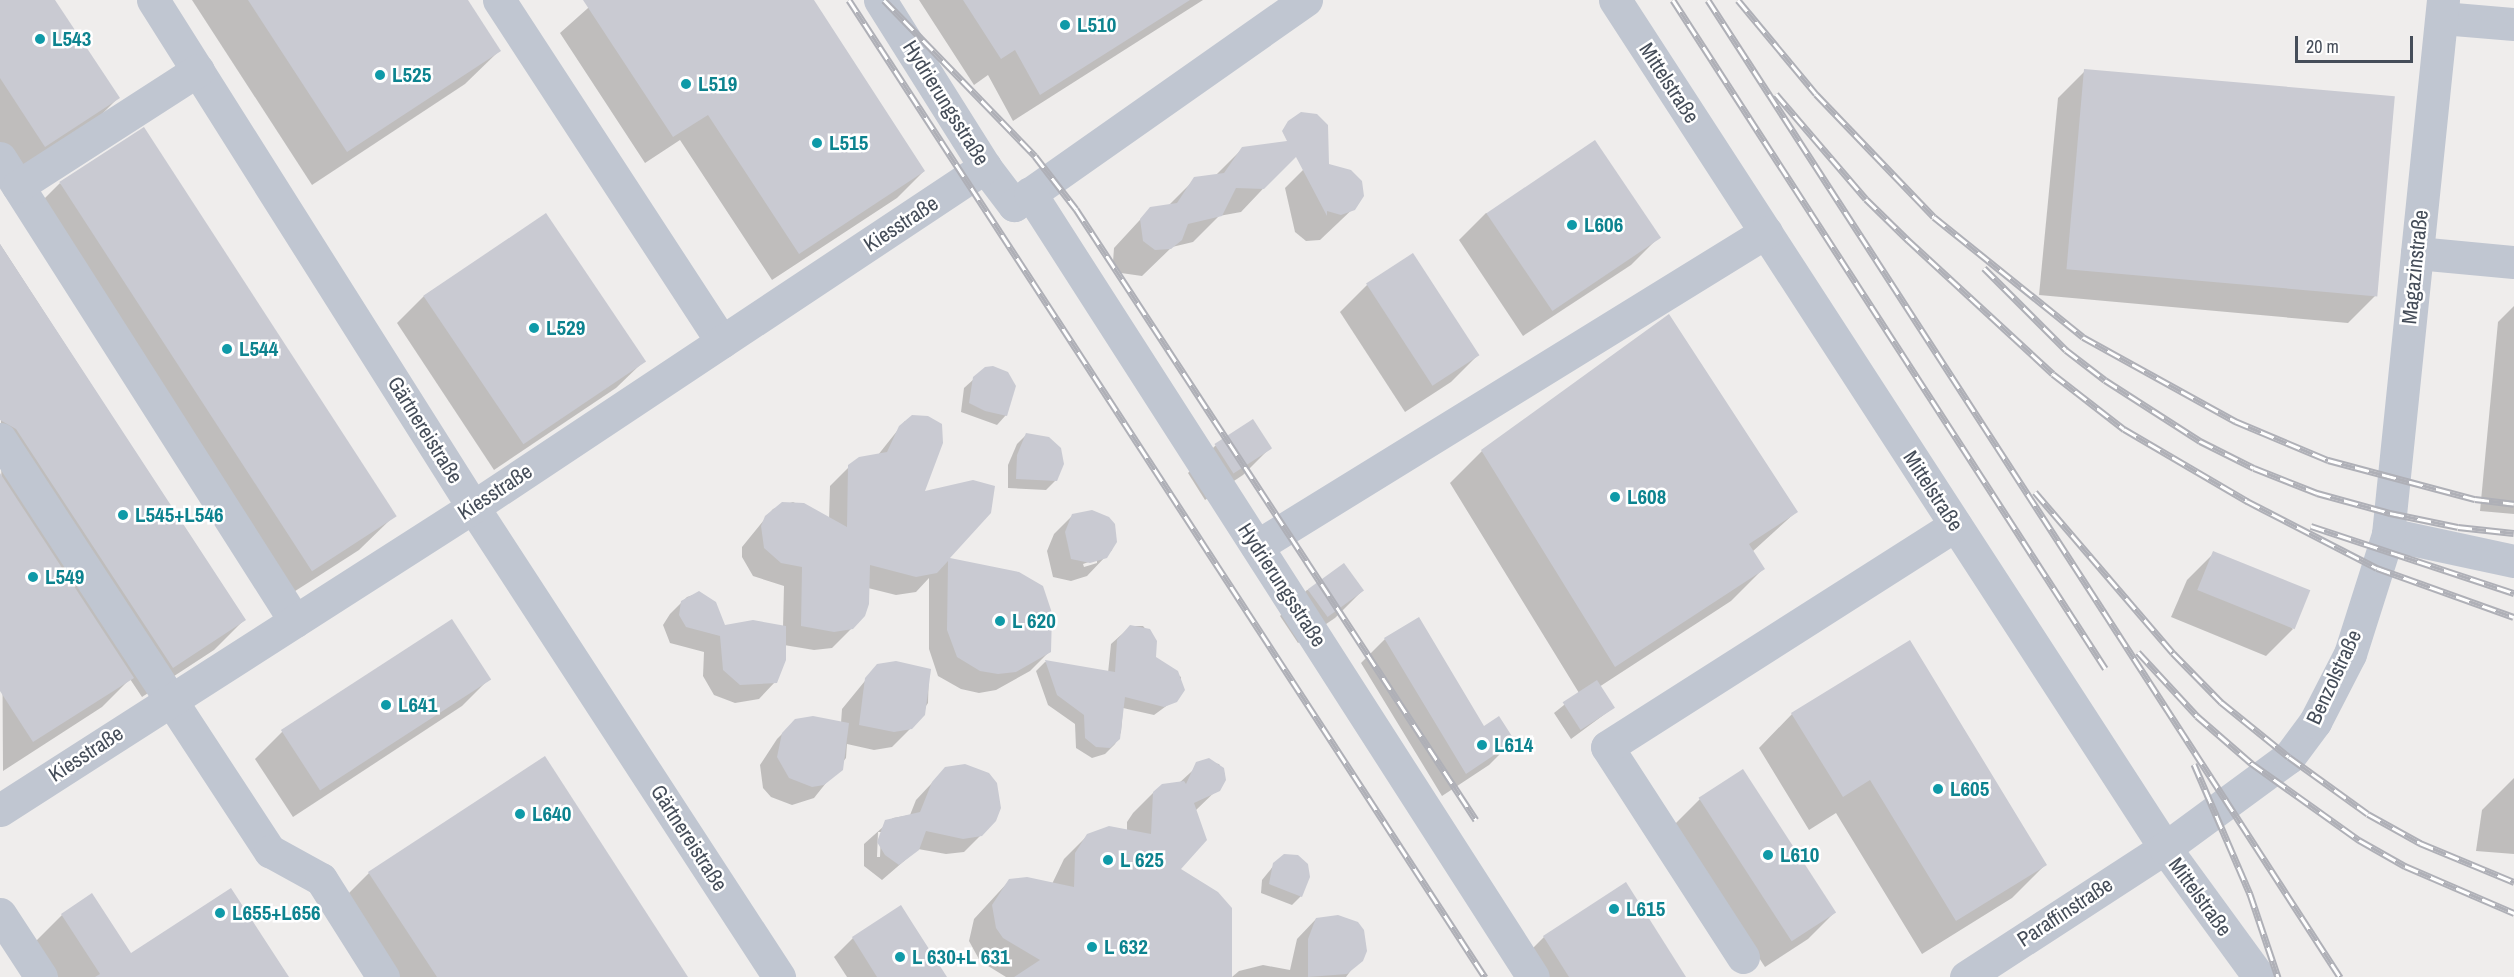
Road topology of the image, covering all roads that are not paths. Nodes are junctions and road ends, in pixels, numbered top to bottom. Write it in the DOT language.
graph roads {
  1 [pos="153,0"];
  2 [pos="499,0"];
  3 [pos="880,0"];
  4 [pos="1306,0"];
  5 [pos="1615,0"];
  6 [pos="2442,9"];
  7 [pos="2514,24"];
  8 [pos="198,70"];
  9 [pos="5,167"];
  10 [pos="986,167"];
  11 [pos="1022,199"];
  12 [pos="1766,232"];
  13 [pos="2417,253"];
  14 [pos="2514,262"];
  15 [pos="722,342"];
  16 [pos="0,440"];
  17 [pos="473,507"];
  18 [pos="1955,525"];
  19 [pos="2388,534"];
  20 [pos="1257,546"];
  21 [pos="2514,561"];
  22 [pos="295,621"];
  23 [pos="170,700"];
  24 [pos="0,810"];
  25 [pos="2165,848"];
  26 [pos="0,914"];
  27 [pos="1743,957"];
  28 [pos="41,977"];
  29 [pos="383,977"];
  30 [pos="779,977"];
  31 [pos="1533,977"];
  32 [pos="1966,977"];
  33 [pos="2259,977"];
  1 -- 8 [label="street, Gärtnereistraße"];
  2 -- 15 [label="street"];
  3 -- 10 [label="street, Hydrierungsstraße"];
  4 -- 11 [label="street"];
  5 -- 12 [label="street, Mittelstraße"];
  6 -- 7 [label="street"];
  6 -- 13 [label="street, Magazinstraße"];
  8 -- 9 [label="street"];
  8 -- 17 [label="street, Gärtnereistraße"];
  9 -- 22 [label="street"];
  10 -- 11 [label="street, Hydrierungsstraße"];
  10 -- 15 [label="street, Kiesstraße"];
  11 -- 20 [label="street, Hydrierungsstraße"];
  12 -- 18 [label="street, Mittelstraße"];
  12 -- 20 [label="street"];
  13 -- 14 [label="street"];
  13 -- 19 [label="street, Magazinstraße"];
  15 -- 17 [label="street, Kiesstraße"];
  16 -- 23 [label="street"];
  17 -- 22 [label="street, Kiesstraße"];
  17 -- 30 [label="street, Gärtnereistraße"];
  18 -- 25 [label="street, Mittelstraße"];
  18 -- 27 [label="street"];
  19 -- 21 [label="street"];
  19 -- 25 [label="street, Benzolstraße"];
  20 -- 31 [label="street, Hydrierungsstraße"];
  22 -- 23 [label="street, Kiesstraße"];
  23 -- 24 [label="street, Kiesstraße"];
  23 -- 29 [label="street"];
  25 -- 32 [label="street, Paraffinstraße"];
  25 -- 33 [label="street, Mittelstraße"];
  26 -- 28 [label="street"];
}
